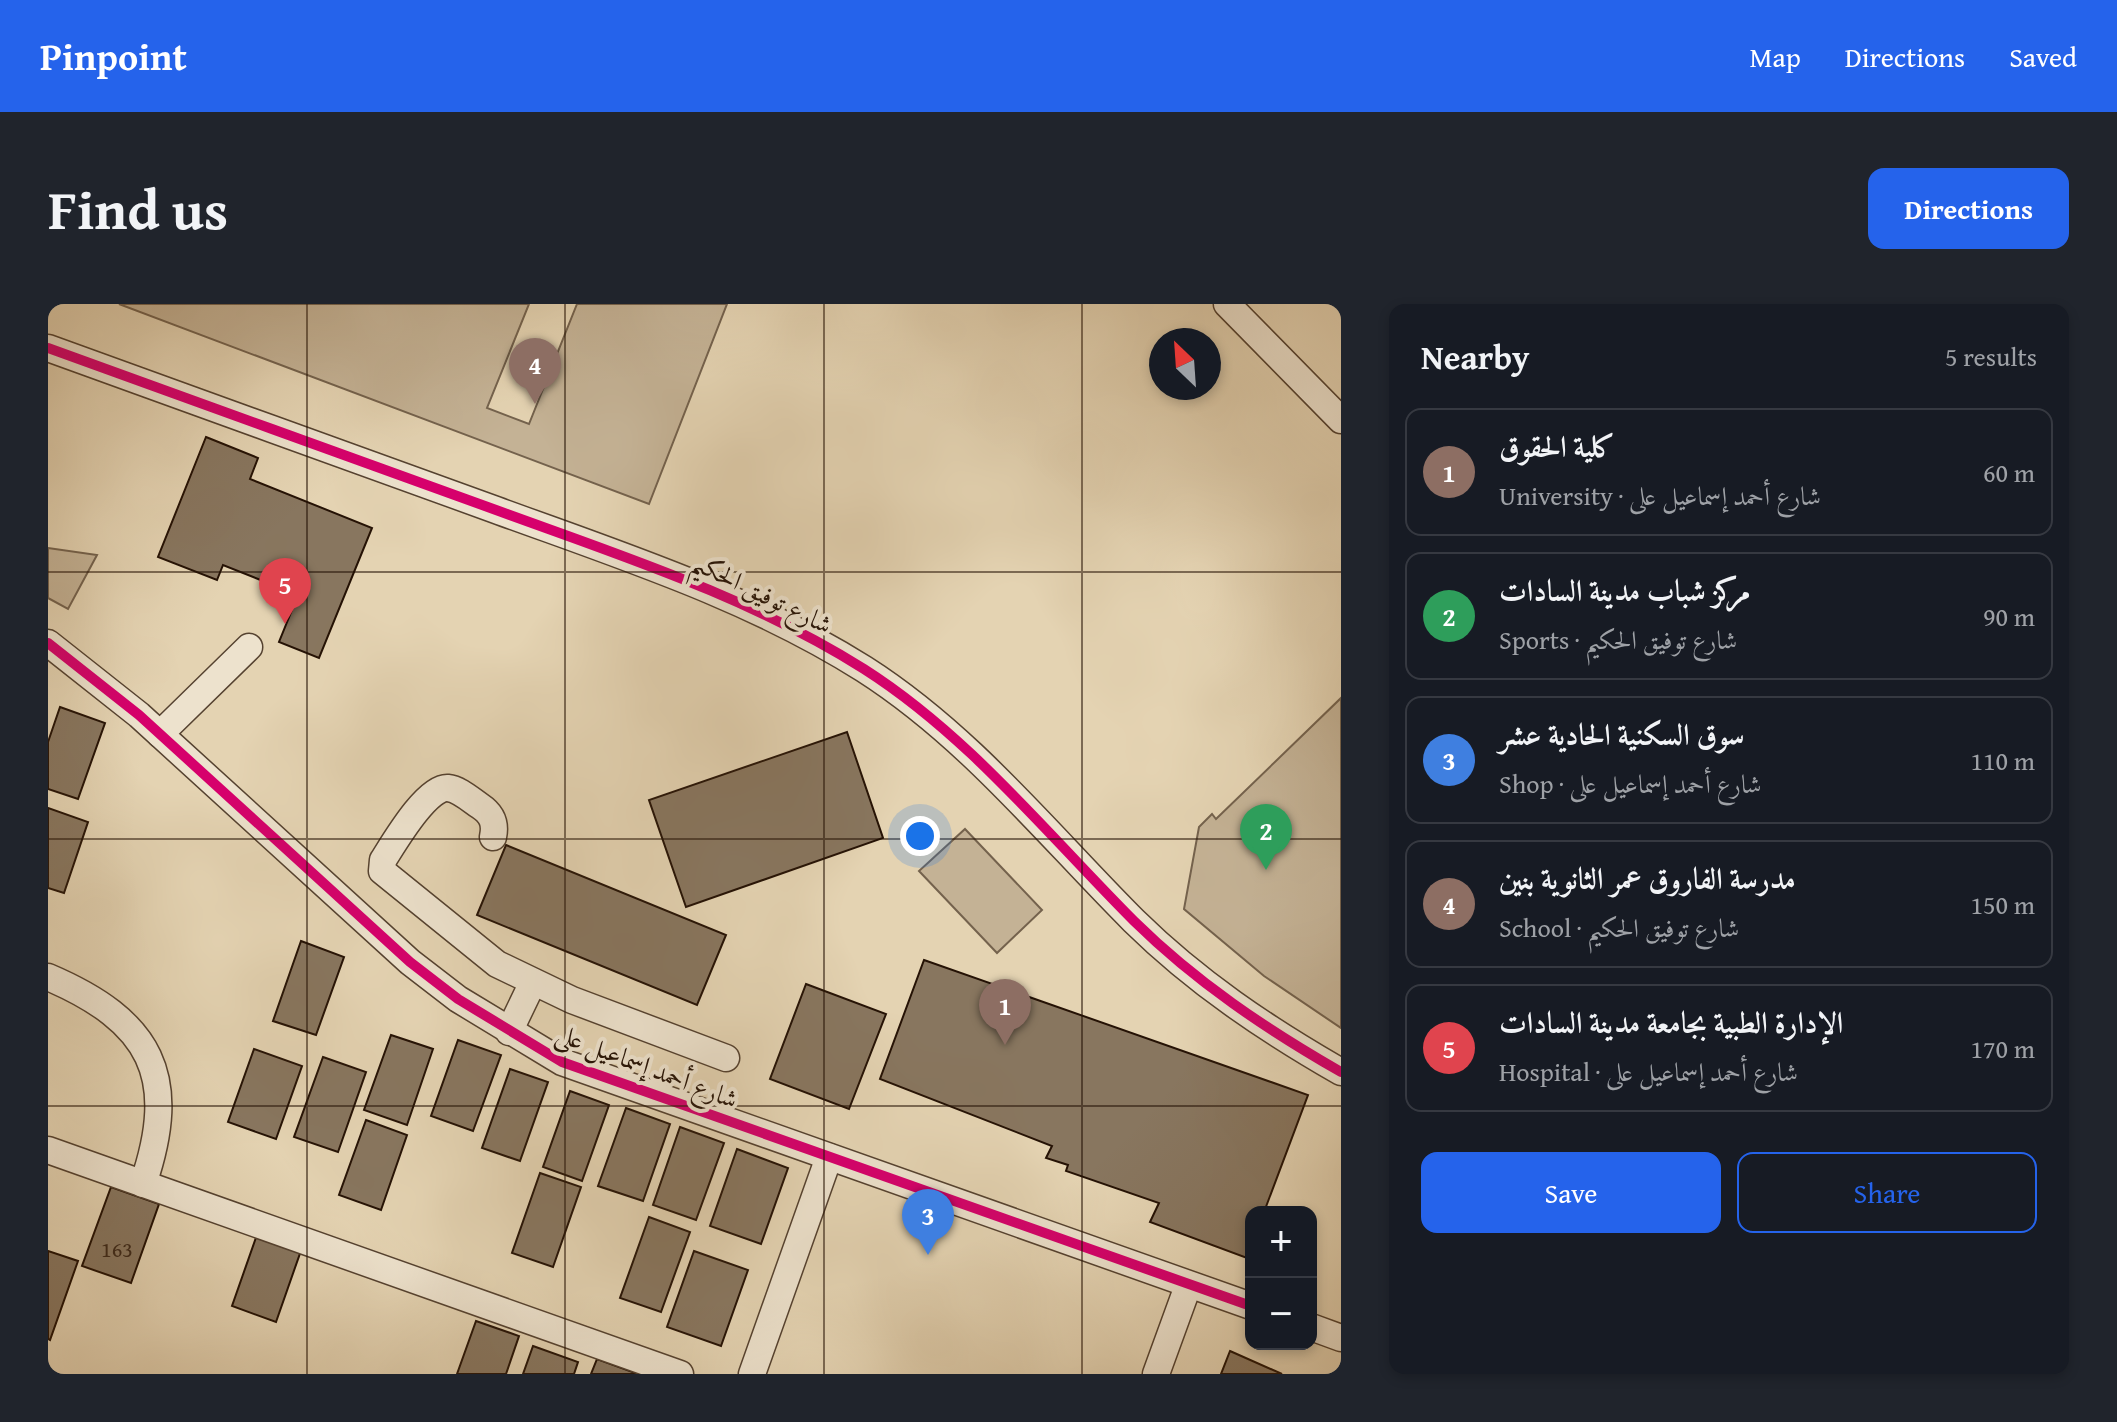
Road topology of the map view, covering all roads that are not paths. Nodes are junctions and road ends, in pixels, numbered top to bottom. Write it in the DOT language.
graph roads {
  1 [pos="1227,304"];
  2 [pos="48,348"];
  3 [pos="1341,420"];
  4 [pos="48,643"];
  5 [pos="249,647"];
  6 [pos="160,734"];
  7 [pos="493,837"];
  8 [pos="48,977"];
  9 [pos="533,982"];
  10 [pos="509,1032"];
  11 [pos="726,1058"];
  12 [pos="1341,1072"];
  13 [pos="48,1150"];
  14 [pos="829,1157"];
  15 [pos="143,1184"];
  16 [pos="1188,1286"];
  17 [pos="1245,1304"];
  18 [pos="1317,1329"];
  19 [pos="1341,1338"];
  20 [pos="680,1374"];
  21 [pos="752,1374"];
  22 [pos="1156,1374"];
  1 -- 3 [label="street"];
  2 -- 12 [label="street, شارع توفيق الحكيم"];
  4 -- 6 [label="street, شارع أحمد إسماعيل على"];
  5 -- 6 [label="street"];
  6 -- 10 [label="street, شارع أحمد إسماعيل على"];
  7 -- 9 [label="street"];
  8 -- 15 [label="street"];
  9 -- 10 [label="street"];
  9 -- 11 [label="street"];
  10 -- 14 [label="street, شارع أحمد إسماعيل على"];
  13 -- 15 [label="street"];
  14 -- 16 [label="street, شارع أحمد إسماعيل على"];
  14 -- 21 [label="street"];
  15 -- 20 [label="street"];
  16 -- 17 [label="street, شارع أحمد إسماعيل على"];
  16 -- 22 [label="street"];
  18 -- 19 [label="street"];
}
